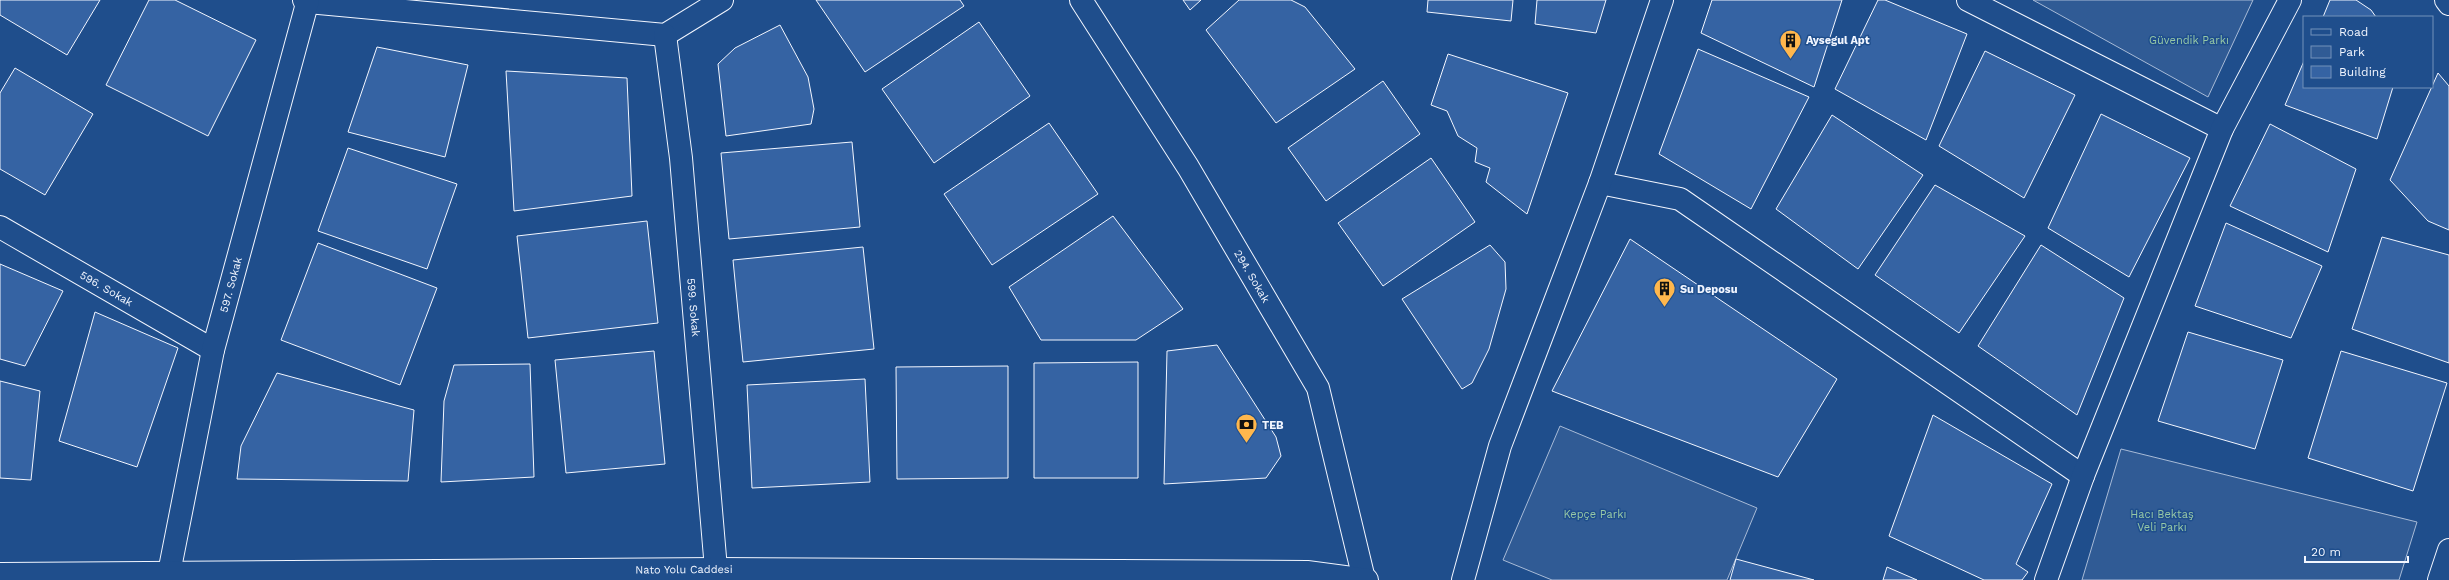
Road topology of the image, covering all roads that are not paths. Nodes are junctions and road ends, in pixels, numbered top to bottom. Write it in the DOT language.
graph roads {
  1 [pos="722,0"];
  2 [pos="1081,0"];
  3 [pos="1662,0"];
  4 [pos="1968,0"];
  5 [pos="2290,0"];
  6 [pos="2446,0"];
  7 [pos="307,1"];
  8 [pos="2449,4"];
  9 [pos="665,35"];
  10 [pos="2222,129"];
  11 [pos="1600,183"];
  12 [pos="0,227"];
  13 [pos="213,350"];
  14 [pos="2084,476"];
  15 [pos="2449,550"];
  16 [pos="170,573"];
  17 [pos="0,574"];
  18 [pos="715,575"];
  19 [pos="1365,580"];
  20 [pos="1463,580"];
  21 [pos="2046,580"];
  22 [pos="2439,580"];
  1 -- 9 [label="street"];
  2 -- 19 [label="street, 294. Sokak"];
  3 -- 11 [label="street"];
  4 -- 10 [label="street"];
  5 -- 10 [label="street"];
  6 -- 8 [label="street"];
  7 -- 9 [label="street"];
  7 -- 13 [label="street, 597. Sokak"];
  9 -- 18 [label="street, 599. Sokak"];
  10 -- 14 [label="street"];
  11 -- 14 [label="street"];
  11 -- 20 [label="street"];
  12 -- 13 [label="street, 596. Sokak"];
  13 -- 16 [label="street, 597. Sokak"];
  14 -- 21 [label="street"];
  15 -- 22 [label="street"];
  16 -- 17 [label="street, Nato Yolu Caddesi"];
  16 -- 18 [label="street, Nato Yolu Caddesi"];
  18 -- 19 [label="street, Nato Yolu Caddesi"];
}
